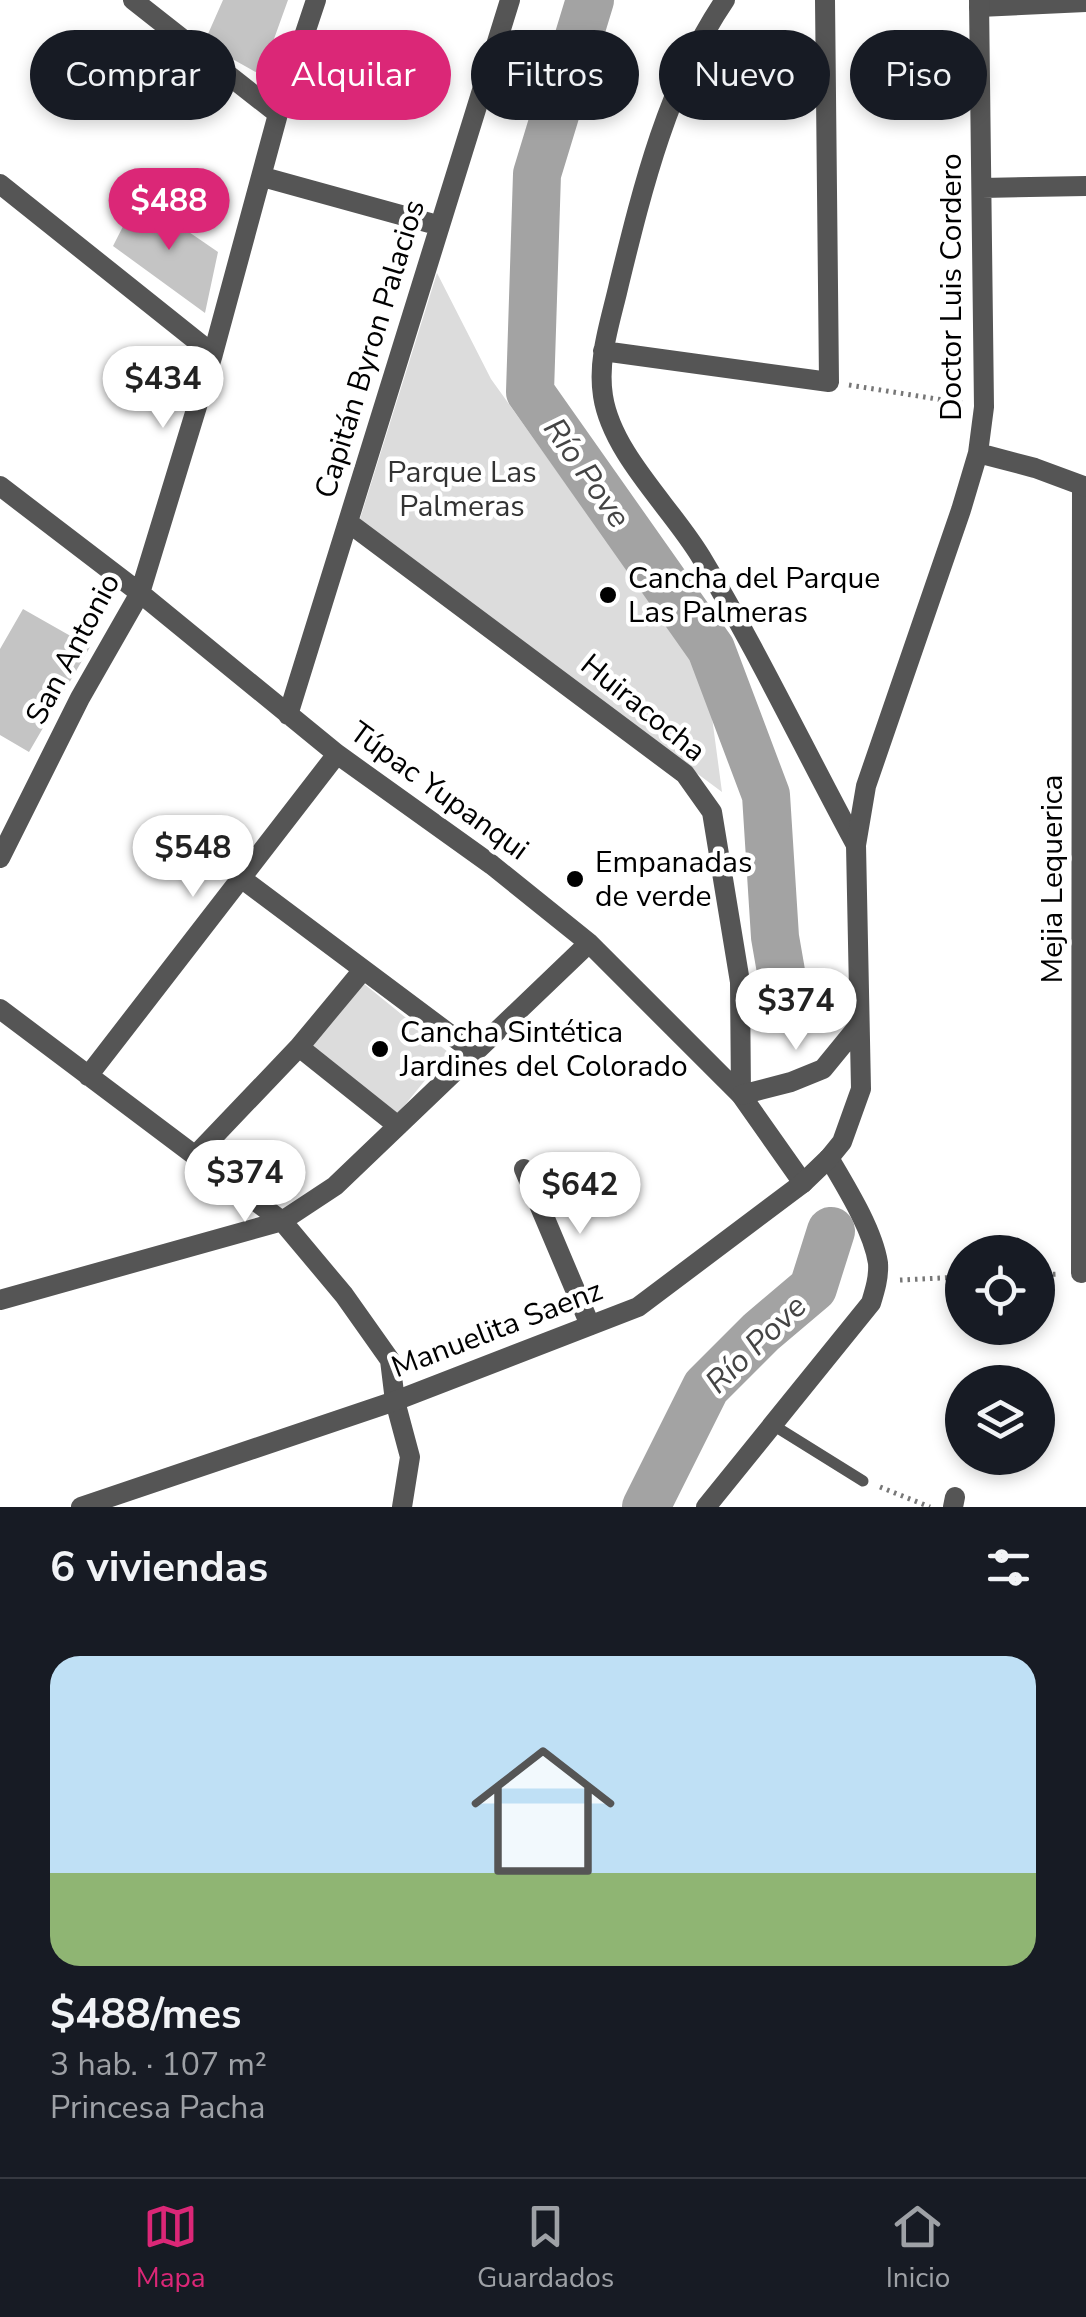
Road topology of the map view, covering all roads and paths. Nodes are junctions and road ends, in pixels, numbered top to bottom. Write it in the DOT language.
graph roads {
  1 [pos="133,0"];
  2 [pos="316,0"];
  3 [pos="510,0"];
  4 [pos="725,0"];
  5 [pos="825,0"];
  6 [pos="1086,2"];
  7 [pos="979,4"];
  8 [pos="306,30"];
  9 [pos="256,97"];
  10 [pos="277,120"];
  11 [pos="263,177"];
  12 [pos="0,184"];
  13 [pos="1086,186"];
  14 [pos="982,188"];
  15 [pos="438,226"];
  16 [pos="603,351"];
  17 [pos="213,354"];
  18 [pos="829,382"];
  19 [pos="984,407"];
  20 [pos="978,453"];
  21 [pos="0,486"];
  22 [pos="1084,487"];
  23 [pos="349,523"];
  24 [pos="140,593"];
  25 [pos="288,715"];
  26 [pos="337,754"];
  27 [pos="856,845"];
  28 [pos="0,858"];
  29 [pos="241,878"];
  30 [pos="589,943"];
  31 [pos="1084,949"];
  32 [pos="363,970"];
  33 [pos="0,1009"];
  34 [pos="859,1025"];
  35 [pos="299,1047"];
  36 [pos="475,1053"];
  37 [pos="88,1076"];
  38 [pos="741,1095"];
  39 [pos="398,1126"];
  40 [pos="195,1156"];
  41 [pos="829,1158"];
  42 [pos="524,1169"];
  43 [pos="803,1183"];
  44 [pos="282,1221"];
  45 [pos="1081,1273"];
  46 [pos="945,1279"];
  47 [pos="878,1281"];
  48 [pos="0,1300"];
  49 [pos="590,1325"];
  50 [pos="396,1401"];
  51 [pos="773,1425"];
  52 [pos="863,1481"];
  53 [pos="81,1507"];
  54 [pos="402,1507"];
  55 [pos="706,1507"];
  56 [pos="931,1507"];
  1 -- 9 [label="street"];
  2 -- 8 [label="street, San Antonio"];
  3 -- 15 [label="street, Capitán Byron Palacios"];
  4 -- 16 [label="street"];
  5 -- 18 [label="street"];
  6 -- 7 [label="street"];
  7 -- 14 [label="street, Doctor Luis Cordero"];
  10 -- 11 [label="street, San Antonio"];
  11 -- 15 [label="street"];
  11 -- 17 [label="street, San Antonio"];
  12 -- 17 [label="street"];
  13 -- 14 [label="street"];
  14 -- 19 [label="street, Doctor Luis Cordero"];
  15 -- 23 [label="street, Capitán Byron Palacios"];
  16 -- 18 [label="street"];
  16 -- 27 [label="street"];
  17 -- 24 [label="street, San Antonio"];
  18 -- 19 [label="path"];
  19 -- 20 [label="street, Doctor Luis Cordero"];
  20 -- 22 [label="street"];
  20 -- 27 [label="street, Manuelita Saenz"];
  21 -- 24 [label="street, Túpac Yupanqui"];
  22 -- 31 [label="street, Mejia Lequerica"];
  23 -- 25 [label="street, Capitán Byron Palacios"];
  23 -- 38 [label="street, Huiracocha"];
  24 -- 25 [label="street, Túpac Yupanqui"];
  24 -- 28 [label="street, San Antonio"];
  25 -- 26 [label="street, Túpac Yupanqui"];
  26 -- 29 [label="street"];
  26 -- 30 [label="street, Túpac Yupanqui"];
  27 -- 34 [label="street, Manuelita Saenz"];
  29 -- 32 [label="street"];
  29 -- 37 [label="street"];
  30 -- 36 [label="street"];
  30 -- 38 [label="street, Túpac Yupanqui"];
  31 -- 45 [label="street, Mejia Lequerica"];
  32 -- 35 [label="street"];
  32 -- 36 [label="street"];
  33 -- 37 [label="street"];
  34 -- 38 [label="street"];
  34 -- 41 [label="street, Manuelita Saenz"];
  35 -- 39 [label="street"];
  35 -- 40 [label="street"];
  36 -- 39 [label="street"];
  37 -- 40 [label="street"];
  38 -- 43 [label="street, Túpac Yupanqui"];
  39 -- 44 [label="street"];
  40 -- 44 [label="street"];
  41 -- 43 [label="street, Manuelita Saenz"];
  41 -- 47 [label="street"];
  42 -- 49 [label="street"];
  43 -- 49 [label="street, Manuelita Saenz"];
  44 -- 48 [label="street"];
  44 -- 50 [label="street"];
  46 -- 47 [label="path"];
  47 -- 51 [label="street"];
  49 -- 50 [label="street, Manuelita Saenz"];
  50 -- 53 [label="street, Manuelita Saenz"];
  50 -- 54 [label="street"];
  51 -- 52 [label="lane"];
  51 -- 55 [label="street"];
  52 -- 56 [label="path"];
}
